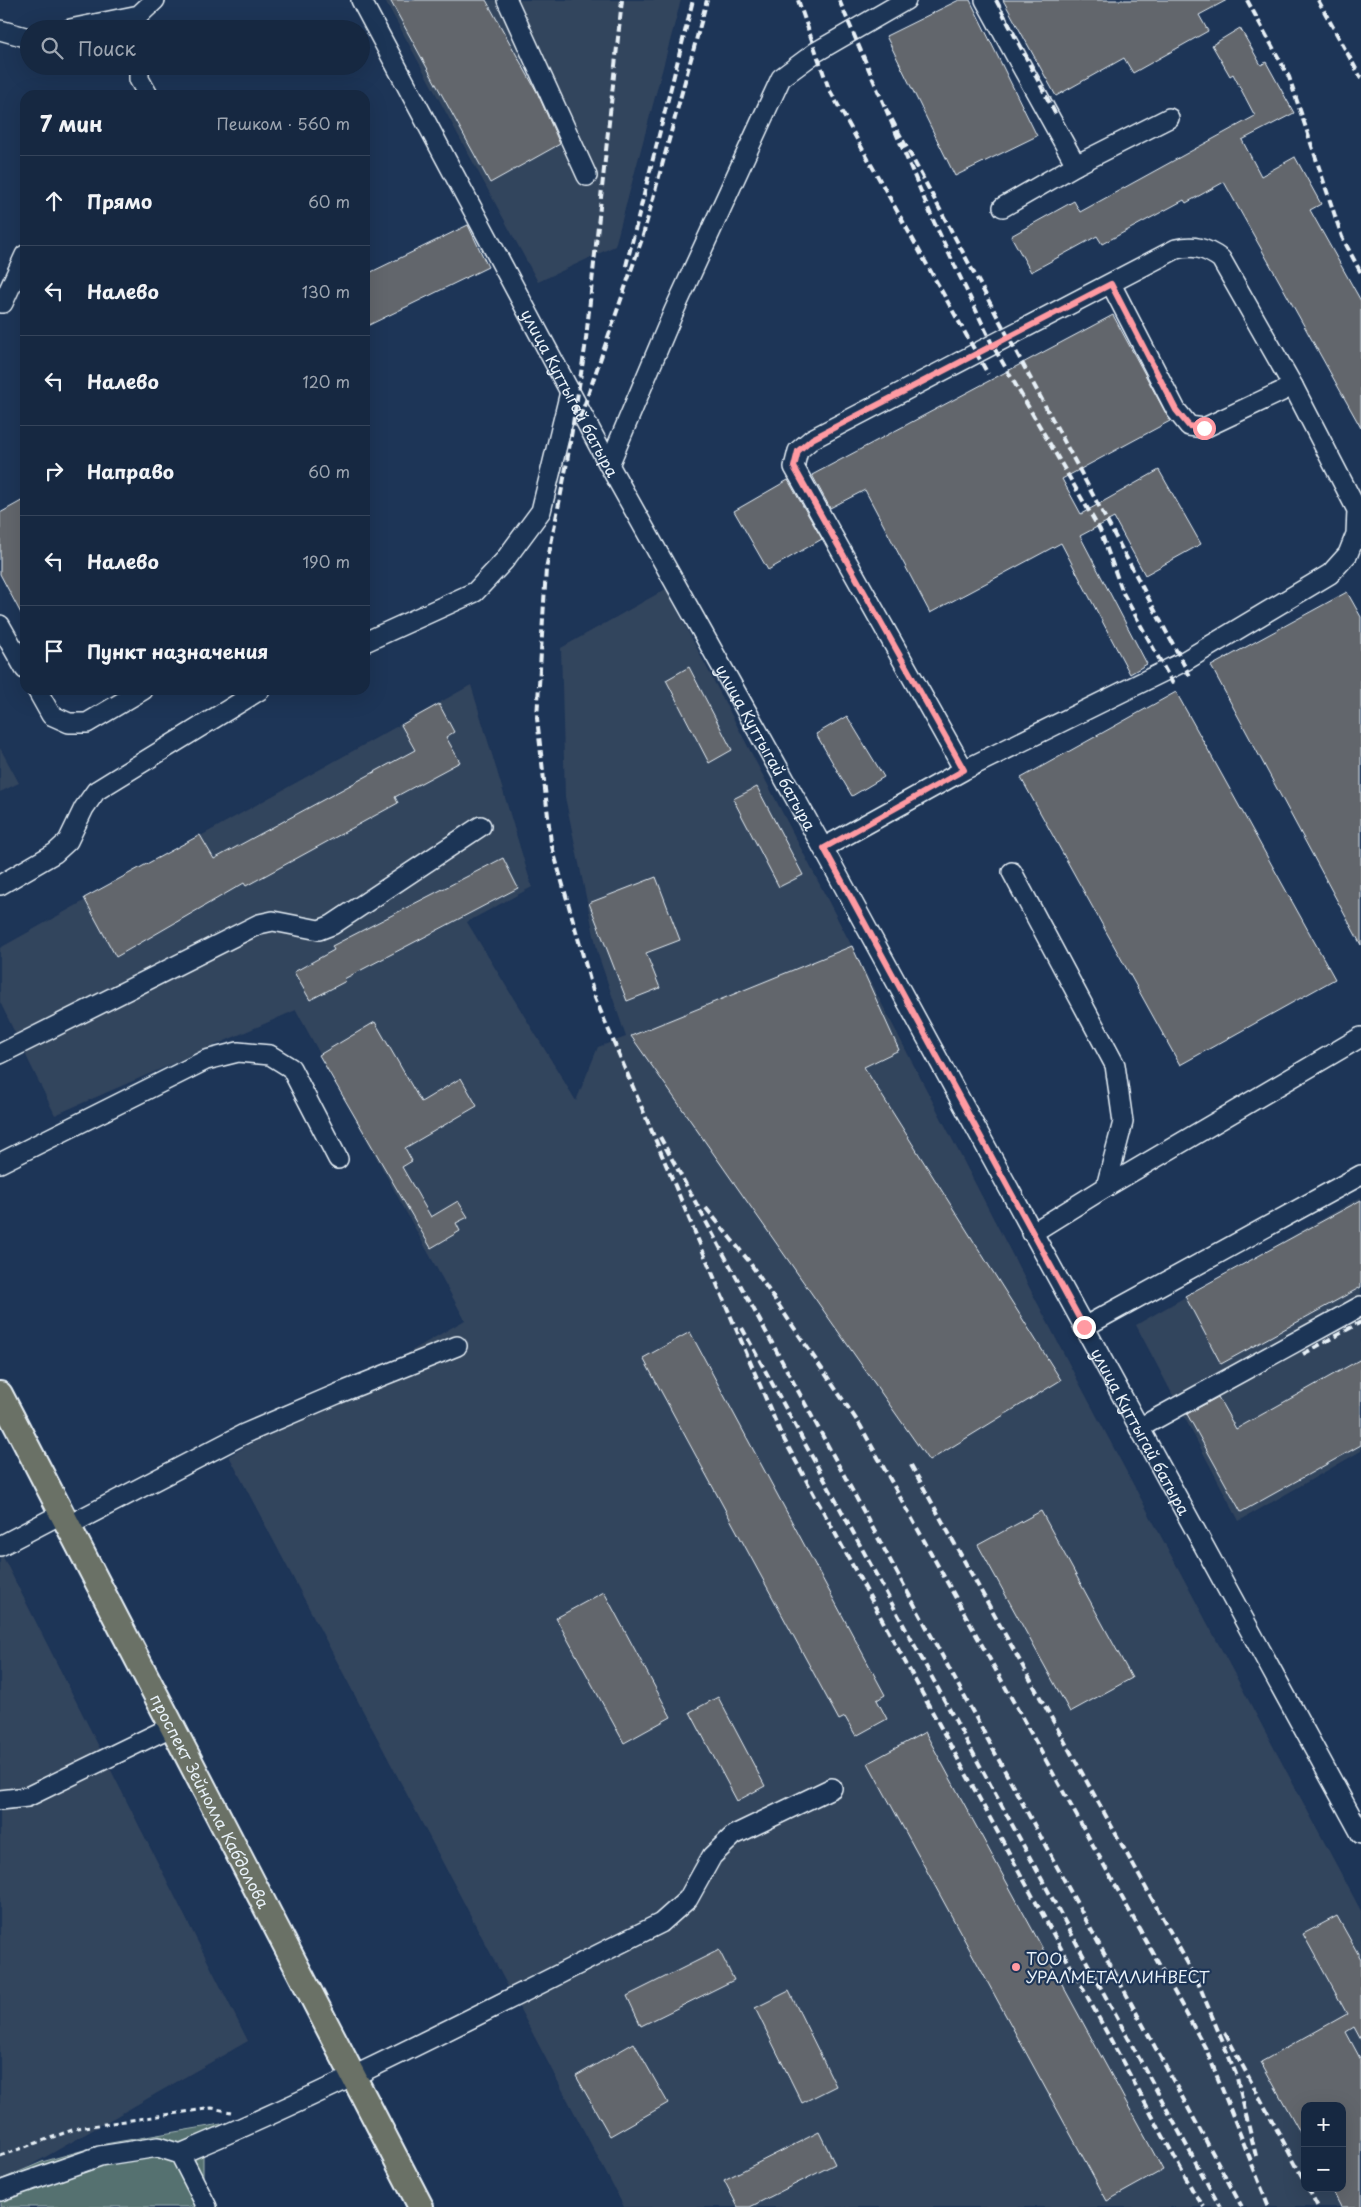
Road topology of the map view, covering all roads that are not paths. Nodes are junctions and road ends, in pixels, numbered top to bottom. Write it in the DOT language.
graph roads {
  1 [pos="155,0"];
  2 [pos="361,0"];
  3 [pos="507,0"];
  4 [pos="906,0"];
  5 [pos="985,0"];
  6 [pos="140,20"];
  7 [pos="0,30"];
  8 [pos="20,36"];
  9 [pos="1169,118"];
  10 [pos="1076,165"];
  11 [pos="587,176"];
  12 [pos="1004,207"];
  13 [pos="20,266"];
  14 [pos="1111,284"];
  15 [pos="0,303"];
  16 [pos="1292,386"];
  17 [pos="570,392"];
  18 [pos="609,465"];
  19 [pos="0,626"];
  20 [pos="370,640"];
  21 [pos="20,660"];
  22 [pos="40,695"];
  23 [pos="133,695"];
  24 [pos="252,695"];
  25 [pos="964,770"];
  26 [pos="481,826"];
  27 [pos="824,848"];
  28 [pos="1012,872"];
  29 [pos="0,885"];
  30 [pos="1361,1036"];
  31 [pos="0,1054"];
  32 [pos="338,1159"];
  33 [pos="0,1162"];
  34 [pos="1361,1175"];
  35 [pos="1106,1187"];
  36 [pos="1032,1233"];
  37 [pos="1361,1306"];
  38 [pos="1084,1327"];
  39 [pos="458,1346"];
  40 [pos="0,1394"];
  41 [pos="1139,1428"];
  42 [pos="66,1519"];
  43 [pos="0,1546"];
  44 [pos="172,1726"];
  45 [pos="832,1788"];
  46 [pos="0,1800"];
  47 [pos="1361,1834"];
  48 [pos="352,2076"];
  49 [pos="180,2154"];
  50 [pos="0,2191"];
  51 [pos="207,2207"];
  52 [pos="421,2207"];
  1 -- 6 [label="street"];
  2 -- 17 [label="street, улица Куттыгай батыра"];
  3 -- 11 [label="street"];
  4 -- 18 [label="street"];
  5 -- 10 [label="street"];
  7 -- 8 [label="street"];
  9 -- 10 [label="street"];
  10 -- 12 [label="street"];
  13 -- 15 [label="street"];
  14 -- 16 [label="street"];
  14 -- 16 [label="street"];
  14 -- 25 [label="street"];
  16 -- 25 [label="street"];
  17 -- 18 [label="street, улица Куттыгай батыра"];
  17 -- 20 [label="street"];
  18 -- 27 [label="street, улица Куттыгай батыра"];
  19 -- 21 [label="street"];
  22 -- 23 [label="street"];
  24 -- 29 [label="street"];
  25 -- 27 [label="street"];
  26 -- 31 [label="street"];
  27 -- 36 [label="street, улица Куттыгай батыра"];
  28 -- 35 [label="street"];
  30 -- 35 [label="street"];
  32 -- 33 [label="street"];
  34 -- 38 [label="street"];
  35 -- 36 [label="street"];
  36 -- 38 [label="street, улица Куттыгай батыра"];
  37 -- 41 [label="street"];
  38 -- 41 [label="street, улица Куттыгай батыра"];
  39 -- 42 [label="street"];
  40 -- 42 [label="main road, проспект Зейнолла Кабдолова"];
  41 -- 47 [label="street, улица Куттыгай батыра"];
  42 -- 43 [label="street"];
  42 -- 44 [label="main road, проспект Зейнолла Кабдолова"];
  44 -- 46 [label="street"];
  44 -- 48 [label="main road, проспект Зейнолла Кабдолова"];
  45 -- 48 [label="street"];
  48 -- 49 [label="street"];
  48 -- 52 [label="main road, проспект Зейнолла Кабдолова"];
  49 -- 50 [label="street"];
  49 -- 51 [label="street"];
}
